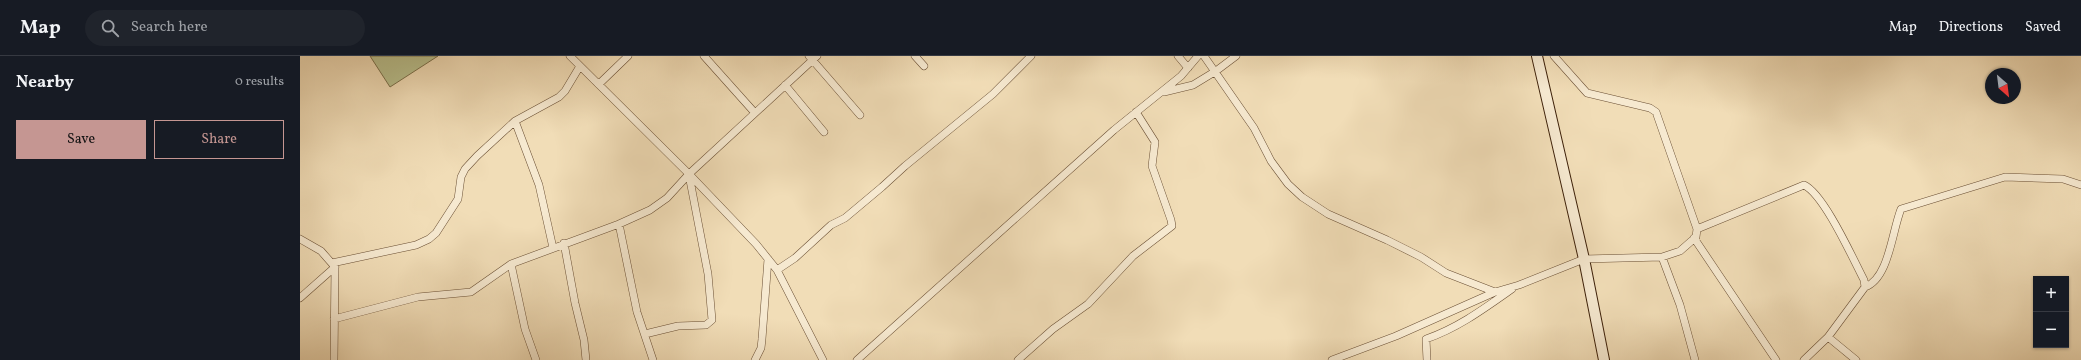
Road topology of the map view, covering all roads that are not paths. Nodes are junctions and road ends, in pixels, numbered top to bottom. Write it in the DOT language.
graph roads {
  1 [pos="570,56"];
  2 [pos="628,56"];
  3 [pos="704,56"];
  4 [pos="915,56"];
  5 [pos="1032,56"];
  6 [pos="1178,56"];
  7 [pos="1198,56"];
  8 [pos="1204,56"];
  9 [pos="1236,56"];
  10 [pos="1537,56"];
  11 [pos="1554,56"];
  12 [pos="813,57"];
  13 [pos="580,66"];
  14 [pos="924,66"];
  15 [pos="1188,68"];
  16 [pos="1216,72"];
  17 [pos="599,84"];
  18 [pos="785,85"];
  19 [pos="1161,93"];
  20 [pos="1136,112"];
  21 [pos="755,113"];
  22 [pos="860,115"];
  23 [pos="515,121"];
  24 [pos="824,132"];
  25 [pos="689,174"];
  26 [pos="2081,185"];
  27 [pos="619,224"];
  28 [pos="1698,229"];
  29 [pos="1694,238"];
  30 [pos="300,239"];
  31 [pos="564,243"];
  32 [pos="553,248"];
  33 [pos="1662,256"];
  34 [pos="768,259"];
  35 [pos="1584,259"];
  36 [pos="511,264"];
  37 [pos="334,265"];
  38 [pos="777,270"];
  39 [pos="1519,285"];
  40 [pos="1865,287"];
  41 [pos="1496,292"];
  42 [pos="300,298"];
  43 [pos="334,319"];
  44 [pos="645,334"];
  45 [pos="1828,337"];
  46 [pos="334,360"];
  47 [pos="536,360"];
  48 [pos="586,360"];
  49 [pos="653,360"];
  50 [pos="754,360"];
  51 [pos="824,360"];
  52 [pos="857,360"];
  53 [pos="1018,360"];
  54 [pos="1332,360"];
  55 [pos="1427,360"];
  56 [pos="1604,360"];
  57 [pos="1695,360"];
  58 [pos="1776,360"];
  59 [pos="1804,360"];
  60 [pos="1856,360"];
  1 -- 13 [label="street"];
  2 -- 17 [label="street"];
  3 -- 21 [label="street"];
  4 -- 14 [label="street"];
  5 -- 38 [label="street"];
  6 -- 15 [label="street"];
  7 -- 15 [label="street"];
  8 -- 16 [label="street"];
  9 -- 16 [label="street"];
  10 -- 35 [label="street"];
  11 -- 28 [label="street"];
  12 -- 18 [label="street"];
  12 -- 22 [label="street"];
  13 -- 17 [label="street"];
  13 -- 23 [label="street"];
  15 -- 19 [label="street"];
  16 -- 19 [label="street"];
  16 -- 41 [label="street"];
  17 -- 25 [label="street"];
  18 -- 21 [label="street"];
  18 -- 24 [label="street"];
  19 -- 20 [label="street"];
  20 -- 52 [label="street"];
  20 -- 53 [label="street"];
  21 -- 25 [label="street"];
  23 -- 32 [label="street"];
  23 -- 37 [label="street"];
  25 -- 27 [label="street"];
  25 -- 34 [label="street"];
  25 -- 44 [label="street"];
  26 -- 40 [label="street"];
  27 -- 31 [label="street"];
  27 -- 44 [label="street"];
  28 -- 29 [label="street"];
  28 -- 40 [label="street"];
  29 -- 33 [label="street"];
  29 -- 58 [label="street"];
  30 -- 37 [label="street"];
  31 -- 32 [label="street"];
  31 -- 48 [label="street"];
  32 -- 36 [label="street"];
  33 -- 35 [label="street"];
  33 -- 57 [label="street"];
  34 -- 38 [label="street"];
  34 -- 50 [label="street"];
  35 -- 39 [label="street"];
  35 -- 56 [label="street"];
  36 -- 43 [label="street"];
  36 -- 47 [label="street"];
  37 -- 42 [label="street"];
  37 -- 43 [label="street"];
  38 -- 51 [label="street"];
  39 -- 41 [label="street"];
  39 -- 55 [label="street"];
  40 -- 45 [label="street"];
  41 -- 54 [label="street"];
  43 -- 46 [label="street"];
  44 -- 49 [label="street"];
  45 -- 59 [label="street"];
  45 -- 60 [label="street"];
}
